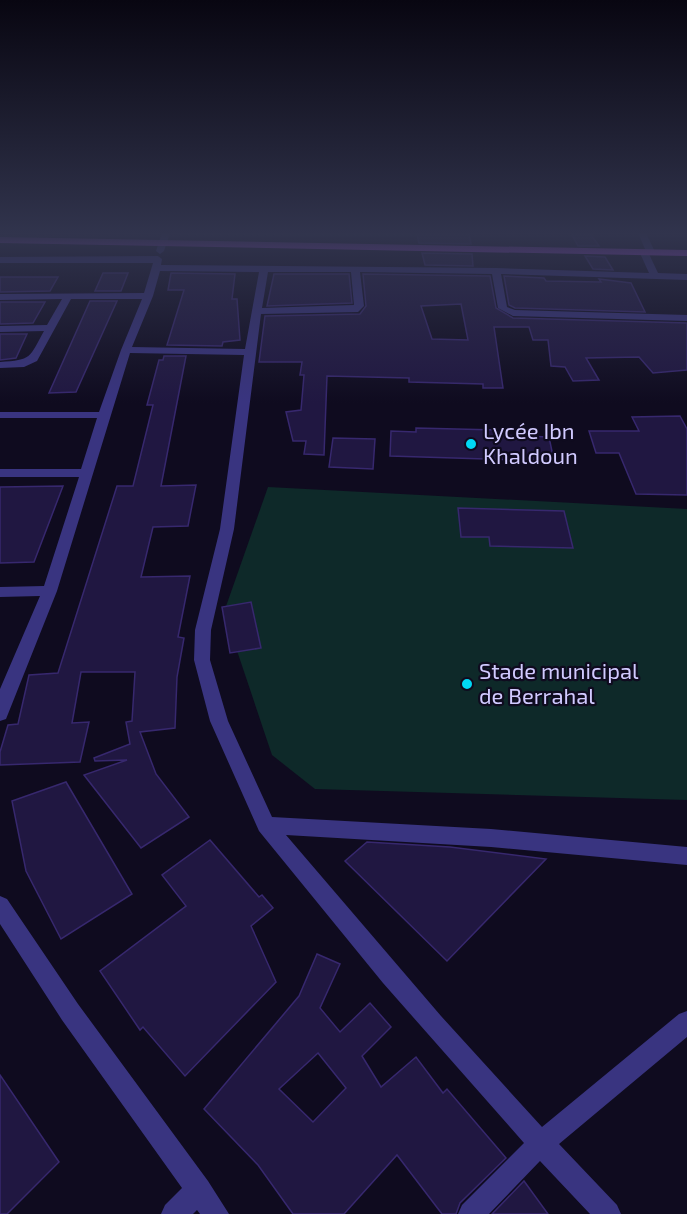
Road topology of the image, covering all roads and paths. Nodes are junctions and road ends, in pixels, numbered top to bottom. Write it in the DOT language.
graph roads {
  1 [pos="150,290"];
  2 [pos="261,290"];
  3 [pos="357,290"];
  4 [pos="500,290"];
  5 [pos="148,296"];
  6 [pos="0,297"];
  7 [pos="68,297"];
  8 [pos="258,310"];
  9 [pos="687,318"];
  10 [pos="52,328"];
  11 [pos="0,329"];
  12 [pos="126,350"];
  13 [pos="250,352"];
  14 [pos="0,365"];
  15 [pos="104,414"];
  16 [pos="0,415"];
  17 [pos="0,472"];
  18 [pos="87,473"];
  19 [pos="50,591"];
  20 [pos="0,592"];
  21 [pos="2,697"];
  22 [pos="0,714"];
  23 [pos="266,825"];
  24 [pos="687,856"];
  25 [pos="0,906"];
  26 [pos="687,1022"];
  27 [pos="540,1144"];
  28 [pos="199,1190"];
  29 [pos="174,1214"];
  30 [pos="216,1214"];
  31 [pos="471,1214"];
  32 [pos="608,1214"];
  1 -- 5 [label="street"];
  2 -- 8 [label="street"];
  3 -- 8 [label="street"];
  4 -- 9 [label="street"];
  5 -- 7 [label="street"];
  5 -- 12 [label="street"];
  6 -- 7 [label="street"];
  7 -- 10 [label="street"];
  8 -- 13 [label="street"];
  10 -- 11 [label="street"];
  10 -- 14 [label="street"];
  12 -- 13 [label="street"];
  12 -- 15 [label="street"];
  13 -- 23 [label="street"];
  15 -- 16 [label="street"];
  15 -- 18 [label="street"];
  17 -- 18 [label="street"];
  18 -- 19 [label="street"];
  19 -- 20 [label="street"];
  19 -- 21 [label="street"];
  21 -- 22 [label="street"];
  23 -- 24 [label="street"];
  23 -- 27 [label="street"];
  25 -- 28 [label="street"];
  26 -- 27 [label="street"];
  27 -- 31 [label="street"];
  27 -- 32 [label="street"];
  28 -- 29 [label="street"];
  28 -- 30 [label="street"];
}
